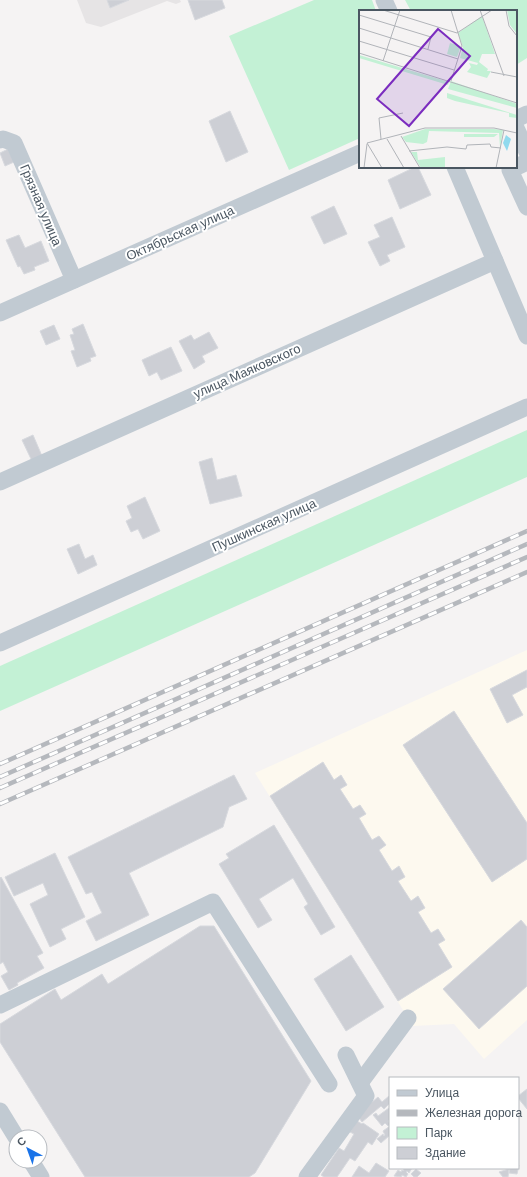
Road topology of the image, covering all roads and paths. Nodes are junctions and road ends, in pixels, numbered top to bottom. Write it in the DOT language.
graph roads {
  1 [pos="384,0"];
  2 [pos="389,10"];
  3 [pos="527,114"];
  4 [pos="517,119"];
  5 [pos="517,130"];
  6 [pos="0,140"];
  7 [pos="527,152"];
  8 [pos="359,153"];
  9 [pos="527,162"];
  10 [pos="517,167"];
  11 [pos="455,168"];
  12 [pos="514,168"];
  13 [pos="527,207"];
  14 [pos="495,261"];
  15 [pos="74,280"];
  16 [pos="0,313"];
  17 [pos="527,336"];
  18 [pos="527,408"];
  19 [pos="0,482"];
  20 [pos="0,643"];
  21 [pos="0,1005"];
  22 [pos="408,1018"];
  23 [pos="346,1055"];
  24 [pos="329,1084"];
  25 [pos="363,1089"];
  26 [pos="0,1111"];
  27 [pos="11,1129"];
  28 [pos="307,1177"];
  1 -- 2 [label="street"];
  3 -- 4 [label="street"];
  5 -- 7 [label="street"];
  6 -- 15 [label="street, Грязная улица"];
  8 -- 15 [label="street, Октябрьская улица"];
  9 -- 10 [label="street"];
  11 -- 14 [label="street"];
  12 -- 13 [label="street"];
  14 -- 17 [label="street"];
  14 -- 19 [label="street, улица Маяковского"];
  15 -- 16 [label="street, Октябрьская улица"];
  18 -- 20 [label="street, Пушкинская улица"];
  21 -- 24 [label="street"];
  22 -- 25 [label="street"];
  23 -- 25 [label="street"];
  25 -- 28 [label="street"];
  26 -- 27 [label="street"];
}
